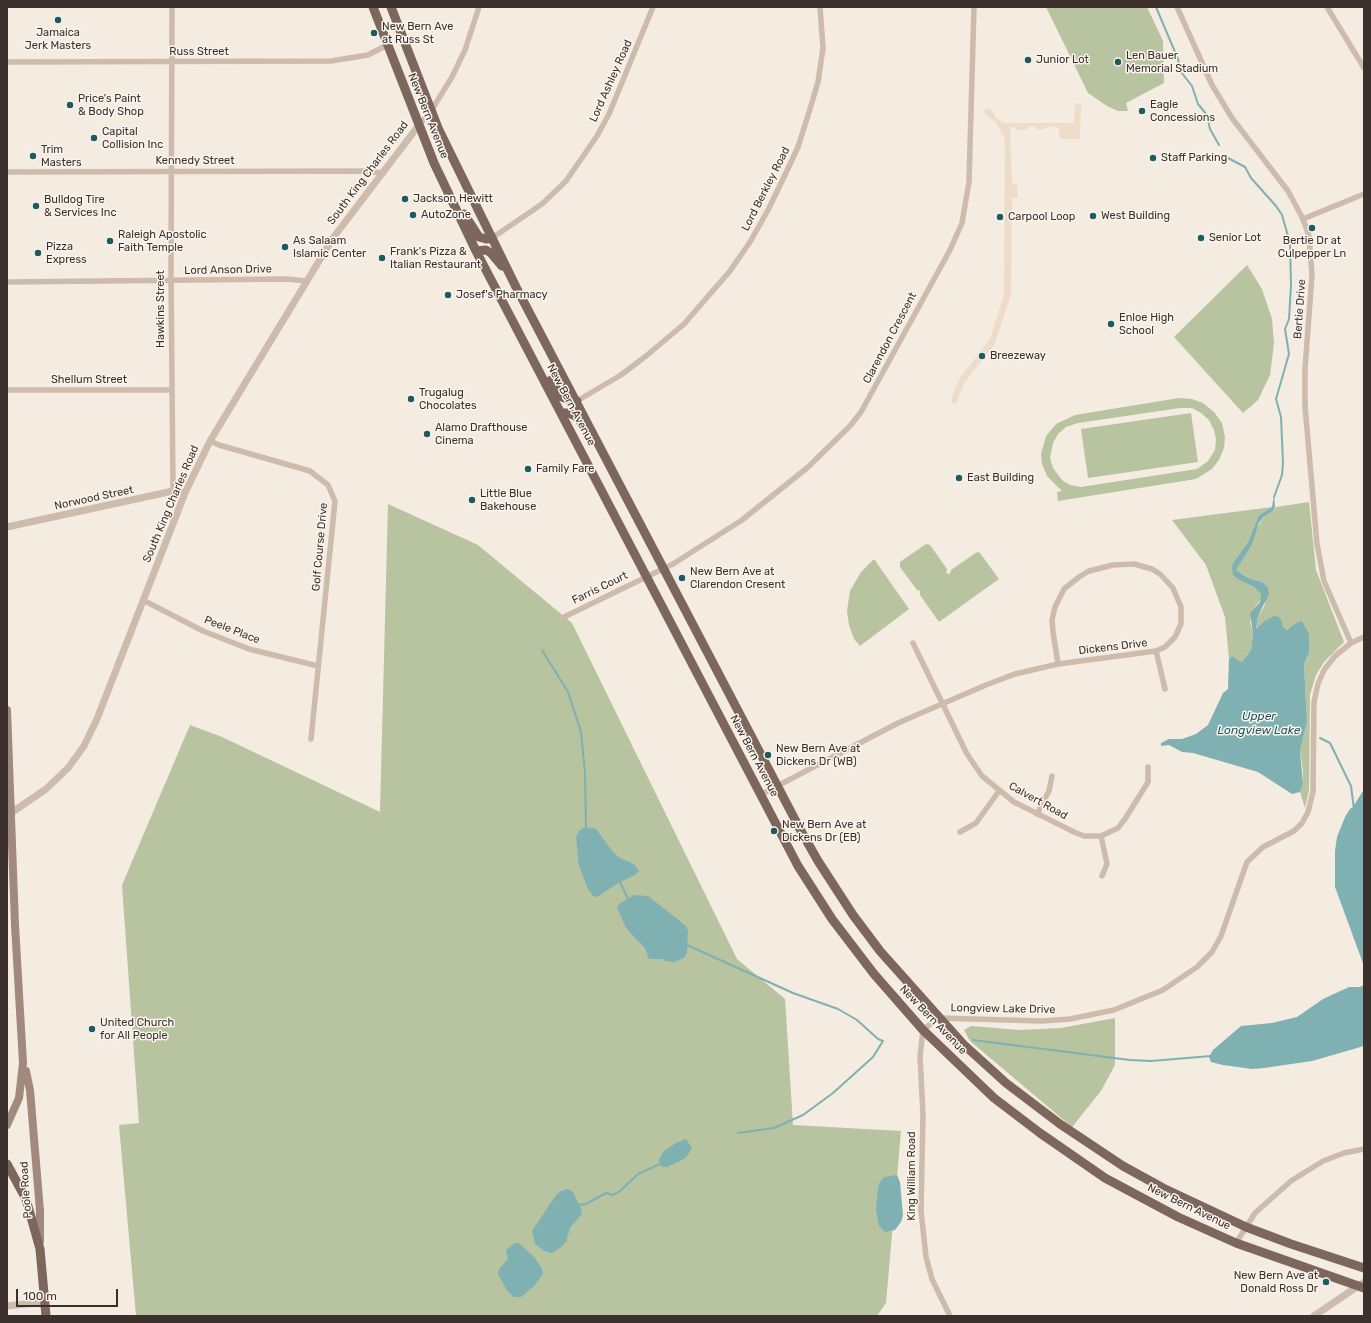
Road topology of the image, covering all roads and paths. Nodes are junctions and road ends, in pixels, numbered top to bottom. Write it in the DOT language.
graph roads {
  1 [pos="172,7"];
  2 [pos="373,7"];
  3 [pos="391,7"];
  4 [pos="479,7"];
  5 [pos="653,7"];
  6 [pos="820,7"];
  7 [pos="974,7"];
  8 [pos="1177,7"];
  9 [pos="1327,7"];
  10 [pos="387,45"];
  11 [pos="7,62"];
  12 [pos="171,62"];
  13 [pos="1364,68"];
  14 [pos="431,111"];
  15 [pos="419,125"];
  16 [pos="171,171"];
  17 [pos="7,172"];
  18 [pos="383,173"];
  19 [pos="448,191"];
  20 [pos="1364,194"];
  21 [pos="1303,219"];
  22 [pos="492,238"];
  23 [pos="476,250"];
  24 [pos="171,281"];
  25 [pos="306,281"];
  26 [pos="7,282"];
  27 [pos="530,313"];
  28 [pos="532,356"];
  29 [pos="7,390"];
  30 [pos="172,390"];
  31 [pos="577,401"];
  32 [pos="562,414"];
  33 [pos="210,440"];
  34 [pos="611,466"];
  35 [pos="173,491"];
  36 [pos="185,493"];
  37 [pos="7,527"];
  38 [pos="664,568"];
  39 [pos="647,577"];
  40 [pos="143,600"];
  41 [pos="562,618"];
  42 [pos="1364,637"];
  43 [pos="913,643"];
  44 [pos="1352,643"];
  45 [pos="1156,651"];
  46 [pos="1058,664"];
  47 [pos="318,666"];
  48 [pos="1165,689"];
  49 [pos="942,704"];
  50 [pos="7,710"];
  51 [pos="311,739"];
  52 [pos="1148,767"];
  53 [pos="1052,776"];
  54 [pos="777,786"];
  55 [pos="999,791"];
  56 [pos="760,795"];
  57 [pos="11,813"];
  58 [pos="1037,814"];
  59 [pos="960,832"];
  60 [pos="1101,836"];
  61 [pos="1102,876"];
  62 [pos="938,1018"];
  63 [pos="922,1030"];
  64 [pos="23,1063"];
  65 [pos="7,1126"];
  66 [pos="1364,1149"];
  67 [pos="7,1164"];
  68 [pos="1246,1227"];
  69 [pos="1236,1243"];
  70 [pos="40,1246"];
  71 [pos="1364,1268"];
  72 [pos="1362,1286"];
  73 [pos="45,1302"];
  74 [pos="7,1306"];
  75 [pos="46,1316"];
  76 [pos="950,1316"];
  77 [pos="1314,1316"];
  1 -- 12 [label="street, Hawkins Street"];
  2 -- 10 [label="main road, New Bern Avenue"];
  3 -- 14 [label="main road, New Bern Avenue"];
  4 -- 14 [label="street"];
  5 -- 22 [label="street, Lord Ashley Road"];
  6 -- 31 [label="street, Lord Berkley Road"];
  7 -- 38 [label="street, Clarendon Crescent"];
  8 -- 21 [label="street, Bertie Drive"];
  9 -- 13 [label="street"];
  10 -- 12 [label="street, Russ Street"];
  10 -- 15 [label="main road, New Bern Avenue"];
  11 -- 12 [label="street, Russ Street"];
  12 -- 16 [label="street, Hawkins Street"];
  14 -- 15 [label="street"];
  14 -- 22 [label="main road, New Bern Avenue"];
  15 -- 18 [label="street, South King Charles Road"];
  15 -- 19 [label="main road, New Bern Avenue"];
  16 -- 17 [label="street, Kennedy Street"];
  16 -- 18 [label="street, Kennedy Street"];
  16 -- 24 [label="street, Hawkins Street"];
  18 -- 25 [label="street, South King Charles Road"];
  19 -- 22 [label="main road"];
  19 -- 23 [label="main road, New Bern Avenue"];
  20 -- 21 [label="street"];
  21 -- 44 [label="street, Bertie Drive"];
  22 -- 27 [label="main road, New Bern Avenue"];
  23 -- 27 [label="main road"];
  23 -- 28 [label="main road, New Bern Avenue"];
  24 -- 25 [label="street, Lord Anson Drive"];
  24 -- 26 [label="street, Lord Anson Drive"];
  24 -- 30 [label="street, Hawkins Street"];
  25 -- 33 [label="street, South King Charles Road"];
  27 -- 31 [label="main road, New Bern Avenue"];
  28 -- 31 [label="main road"];
  28 -- 32 [label="main road, New Bern Avenue"];
  29 -- 30 [label="street, Shellum Street"];
  30 -- 35 [label="street, Hawkins Street"];
  31 -- 34 [label="main road, New Bern Avenue"];
  32 -- 34 [label="main road"];
  32 -- 39 [label="main road, New Bern Avenue"];
  33 -- 36 [label="street, South King Charles Road"];
  33 -- 47 [label="street, Golf Course Drive"];
  34 -- 38 [label="main road, New Bern Avenue"];
  35 -- 36 [label="street, Norwood Street"];
  35 -- 37 [label="street, Norwood Street"];
  36 -- 40 [label="street, South King Charles Road"];
  38 -- 39 [label="street, Clarendon Crescent"];
  38 -- 54 [label="main road, New Bern Avenue"];
  39 -- 41 [label="street, Farris Court"];
  39 -- 56 [label="main road, New Bern Avenue"];
  40 -- 47 [label="street, Peele Place"];
  40 -- 57 [label="street, South King Charles Road"];
  42 -- 44 [label="street, Longview Lake Drive"];
  43 -- 49 [label="street, Calvert Road"];
  44 -- 62 [label="street, Longview Lake Drive"];
  45 -- 46 [label="street, Dickens Drive"];
  45 -- 46 [label="street, Dickens Drive"];
  45 -- 48 [label="street"];
  46 -- 49 [label="street, Dickens Drive"];
  47 -- 51 [label="street, Golf Course Drive"];
  49 -- 54 [label="street, Dickens Drive"];
  49 -- 55 [label="street, Calvert Road"];
  50 -- 57 [label="main road, Poole Road"];
  52 -- 60 [label="street"];
  53 -- 58 [label="street"];
  54 -- 56 [label="street, Dickens Drive"];
  54 -- 62 [label="main road, New Bern Avenue"];
  55 -- 58 [label="street, Calvert Road"];
  55 -- 59 [label="street"];
  56 -- 63 [label="main road, New Bern Avenue"];
  57 -- 64 [label="main road, Poole Road"];
  58 -- 60 [label="street, Calvert Road"];
  60 -- 61 [label="street"];
  62 -- 63 [label="street, Longview Lake Drive"];
  62 -- 68 [label="main road, New Bern Avenue"];
  63 -- 69 [label="main road, New Bern Avenue"];
  63 -- 76 [label="street, King William Road"];
  64 -- 65 [label="main road, Poole Road"];
  64 -- 70 [label="main road, Poole Road"];
  66 -- 68 [label="street"];
  67 -- 70 [label="main road"];
  68 -- 69 [label="street"];
  68 -- 71 [label="main road, New Bern Avenue"];
  69 -- 72 [label="main road, New Bern Avenue"];
  70 -- 73 [label="main road, Poole Road"];
  72 -- 77 [label="street"];
  73 -- 74 [label="street"];
  73 -- 75 [label="main road, Poole Road"];
}
